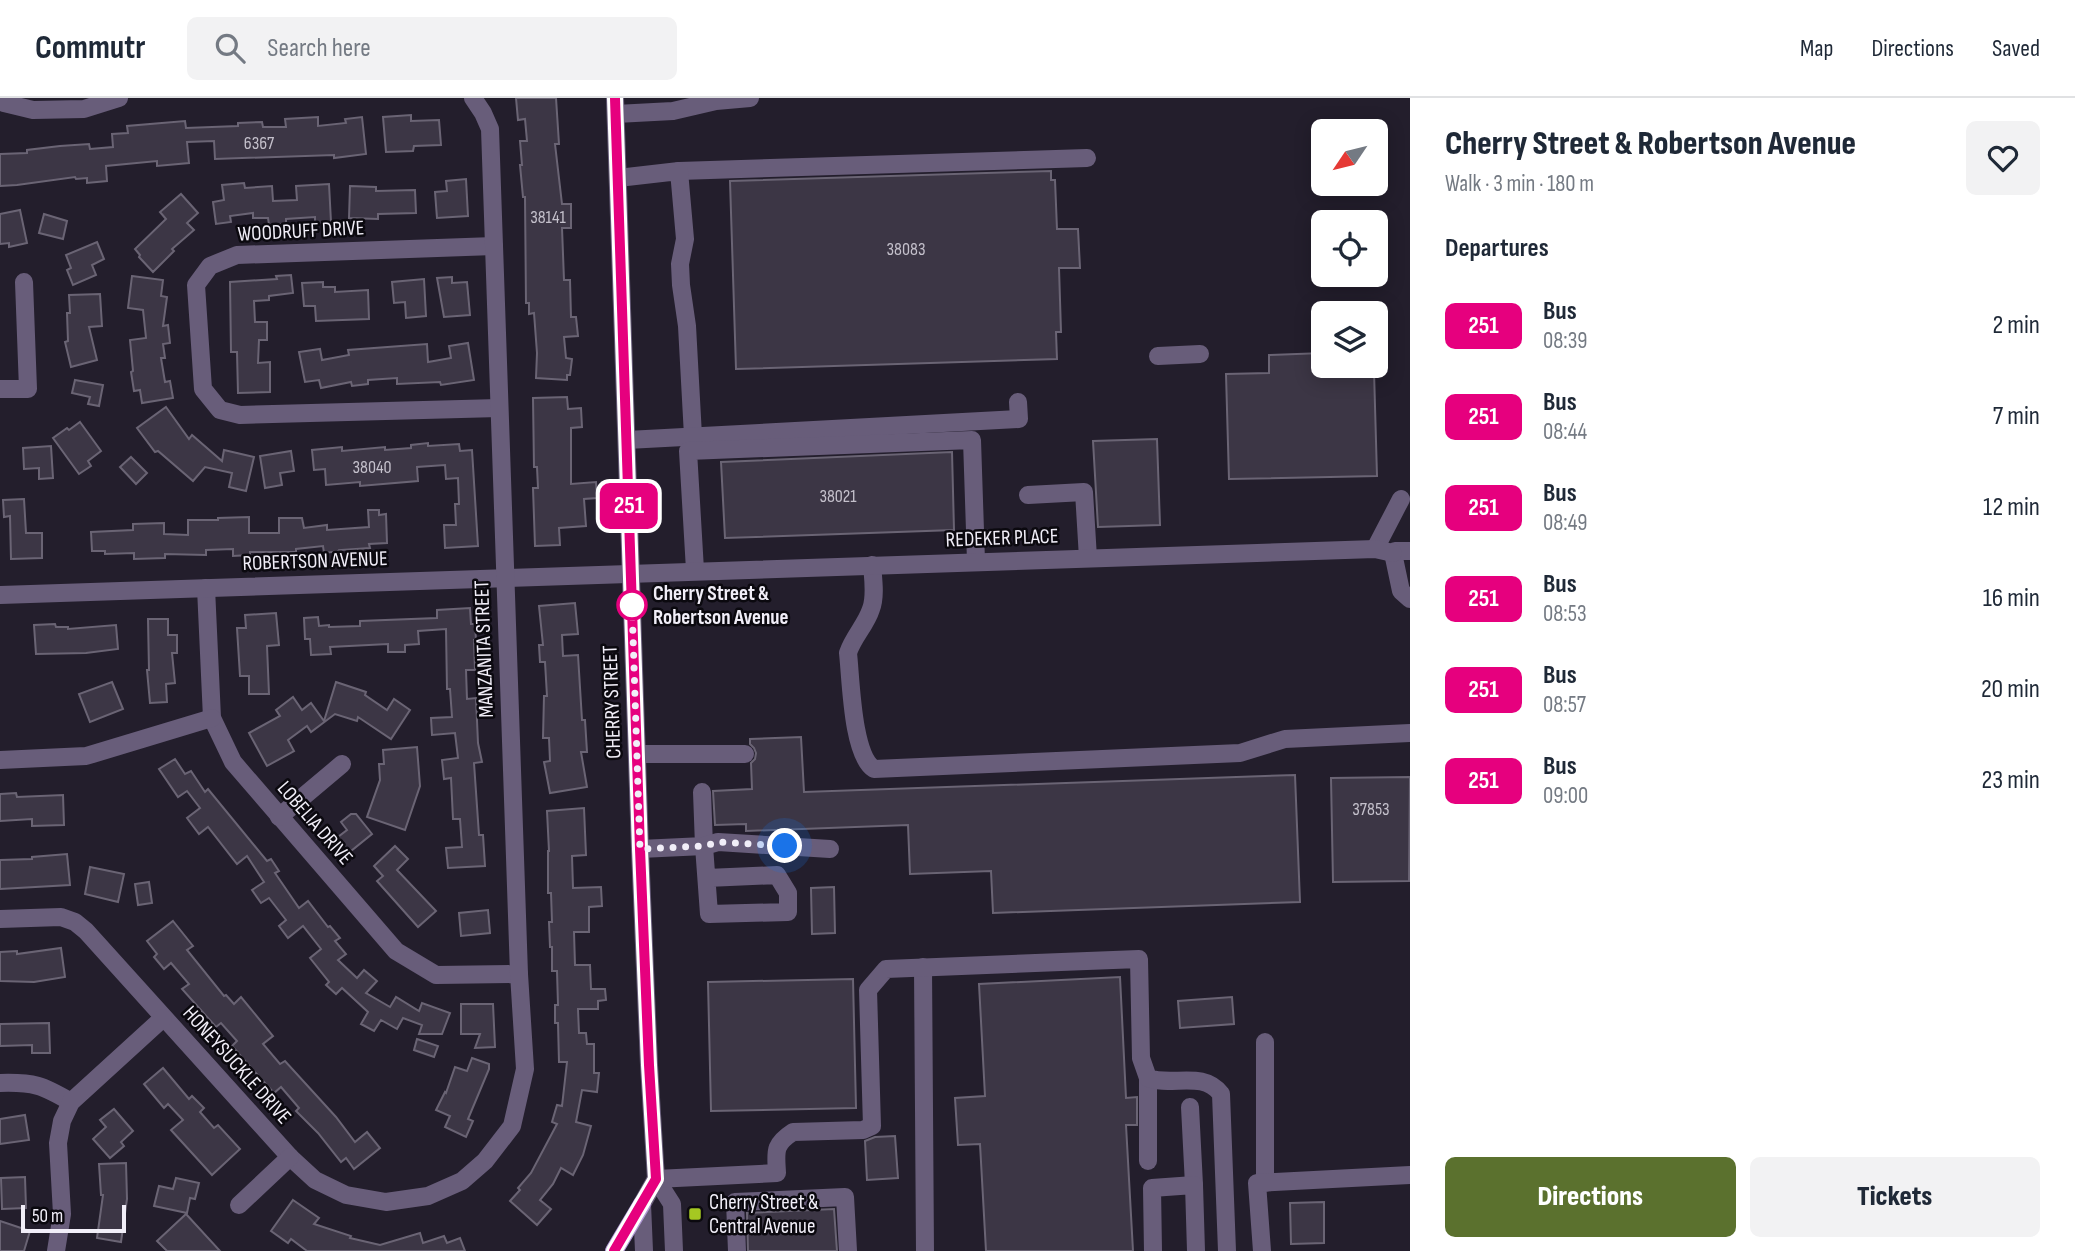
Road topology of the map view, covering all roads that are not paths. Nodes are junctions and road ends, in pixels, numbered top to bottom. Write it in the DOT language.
graph roads {
  1 [pos="4,98"];
  2 [pos="120,98"];
  3 [pos="473,98"];
  4 [pos="750,98"];
  5 [pos="615,106"];
  6 [pos="1087,158"];
  7 [pos="679,171"];
  8 [pos="618,178"];
  9 [pos="494,246"];
  10 [pos="24,282"];
  11 [pos="1200,355"];
  12 [pos="1158,356"];
  13 [pos="0,389"];
  14 [pos="1018,402"];
  15 [pos="499,408"];
  16 [pos="693,436"];
  17 [pos="627,440"];
  18 [pos="1028,495"];
  19 [pos="1401,499"];
  20 [pos="1375,549"];
  21 [pos="1399,552"];
  22 [pos="1088,558"];
  23 [pos="976,562"];
  24 [pos="1410,564"];
  25 [pos="872,565"];
  26 [pos="695,570"];
  27 [pos="631,572"];
  28 [pos="505,577"];
  29 [pos="206,588"];
  30 [pos="0,595"];
  31 [pos="1410,599"];
  32 [pos="212,718"];
  33 [pos="1410,733"];
  34 [pos="637,754"];
  35 [pos="745,754"];
  36 [pos="0,760"];
  37 [pos="342,764"];
  38 [pos="702,792"];
  39 [pos="279,817"];
  40 [pos="704,846"];
  41 [pos="640,849"];
  42 [pos="830,849"];
  43 [pos="707,878"];
  44 [pos="0,919"];
  45 [pos="923,967"];
  46 [pos="519,974"];
  47 [pos="163,1017"];
  48 [pos="1265,1042"];
  49 [pos="1147,1078"];
  50 [pos="0,1083"];
  51 [pos="71,1102"];
  52 [pos="1191,1107"];
  53 [pos="290,1157"];
  54 [pos="1148,1161"];
  55 [pos="1410,1175"];
  56 [pos="656,1179"];
  57 [pos="462,1181"];
  58 [pos="1265,1182"];
  59 [pos="1194,1185"];
  60 [pos="642,1204"];
  61 [pos="239,1205"];
  62 [pos="57,1251"];
  63 [pos="614,1251"];
  64 [pos="644,1251"];
  65 [pos="674,1251"];
  66 [pos="737,1251"];
  67 [pos="848,1251"];
  68 [pos="925,1251"];
  69 [pos="1153,1251"];
  70 [pos="1196,1251"];
  71 [pos="1227,1251"];
  72 [pos="1262,1251"];
  1 -- 2 [label="street"];
  3 -- 9 [label="street, MANZANITA STREET"];
  4 -- 5 [label="street"];
  5 -- 8 [label="street, CHERRY STREET"];
  6 -- 7 [label="street"];
  7 -- 8 [label="street"];
  7 -- 16 [label="street"];
  8 -- 17 [label="street, CHERRY STREET"];
  9 -- 15 [label="street, MANZANITA STREET"];
  9 -- 15 [label="street, WOODRUFF DRIVE"];
  10 -- 13 [label="street"];
  11 -- 12 [label="street"];
  14 -- 16 [label="street"];
  15 -- 28 [label="street, MANZANITA STREET"];
  16 -- 17 [label="street"];
  17 -- 27 [label="street, CHERRY STREET"];
  18 -- 22 [label="street"];
  19 -- 20 [label="street"];
  20 -- 21 [label="street"];
  20 -- 22 [label="street, REDEKER PLACE"];
  21 -- 24 [label="street"];
  21 -- 31 [label="street"];
  22 -- 23 [label="street, REDEKER PLACE"];
  23 -- 25 [label="street, REDEKER PLACE"];
  23 -- 26 [label="street"];
  25 -- 26 [label="street, REDEKER PLACE"];
  25 -- 33 [label="street"];
  26 -- 27 [label="street, REDEKER PLACE"];
  27 -- 28 [label="street, ROBERTSON AVENUE"];
  27 -- 34 [label="street, CHERRY STREET"];
  28 -- 29 [label="street, ROBERTSON AVENUE"];
  28 -- 46 [label="street, MANZANITA STREET"];
  29 -- 30 [label="street, ROBERTSON AVENUE"];
  29 -- 32 [label="street, LOBELIA DRIVE"];
  32 -- 36 [label="street"];
  32 -- 39 [label="street, LOBELIA DRIVE"];
  34 -- 35 [label="street"];
  34 -- 41 [label="street, CHERRY STREET"];
  37 -- 39 [label="street"];
  38 -- 40 [label="street"];
  39 -- 46 [label="street, LOBELIA DRIVE"];
  40 -- 41 [label="street"];
  40 -- 42 [label="street"];
  40 -- 43 [label="street"];
  41 -- 56 [label="street, CHERRY STREET"];
  43 -- 43 [label="street"];
  44 -- 47 [label="street, HONEYSUCKLE DRIVE"];
  45 -- 49 [label="street"];
  45 -- 56 [label="street"];
  45 -- 68 [label="street"];
  46 -- 57 [label="street, MANZANITA STREET"];
  47 -- 51 [label="street"];
  47 -- 53 [label="street, HONEYSUCKLE DRIVE"];
  48 -- 58 [label="street"];
  49 -- 54 [label="street"];
  49 -- 71 [label="street"];
  50 -- 51 [label="street"];
  51 -- 62 [label="street"];
  52 -- 59 [label="street"];
  53 -- 57 [label="street, HONEYSUCKLE DRIVE"];
  53 -- 61 [label="street"];
  55 -- 58 [label="street"];
  56 -- 60 [label="street"];
  56 -- 65 [label="street, CHERRY STREET"];
  58 -- 72 [label="street"];
  59 -- 69 [label="street"];
  59 -- 70 [label="street"];
  60 -- 63 [label="main road"];
  60 -- 64 [label="street"];
  66 -- 67 [label="street"];
}
